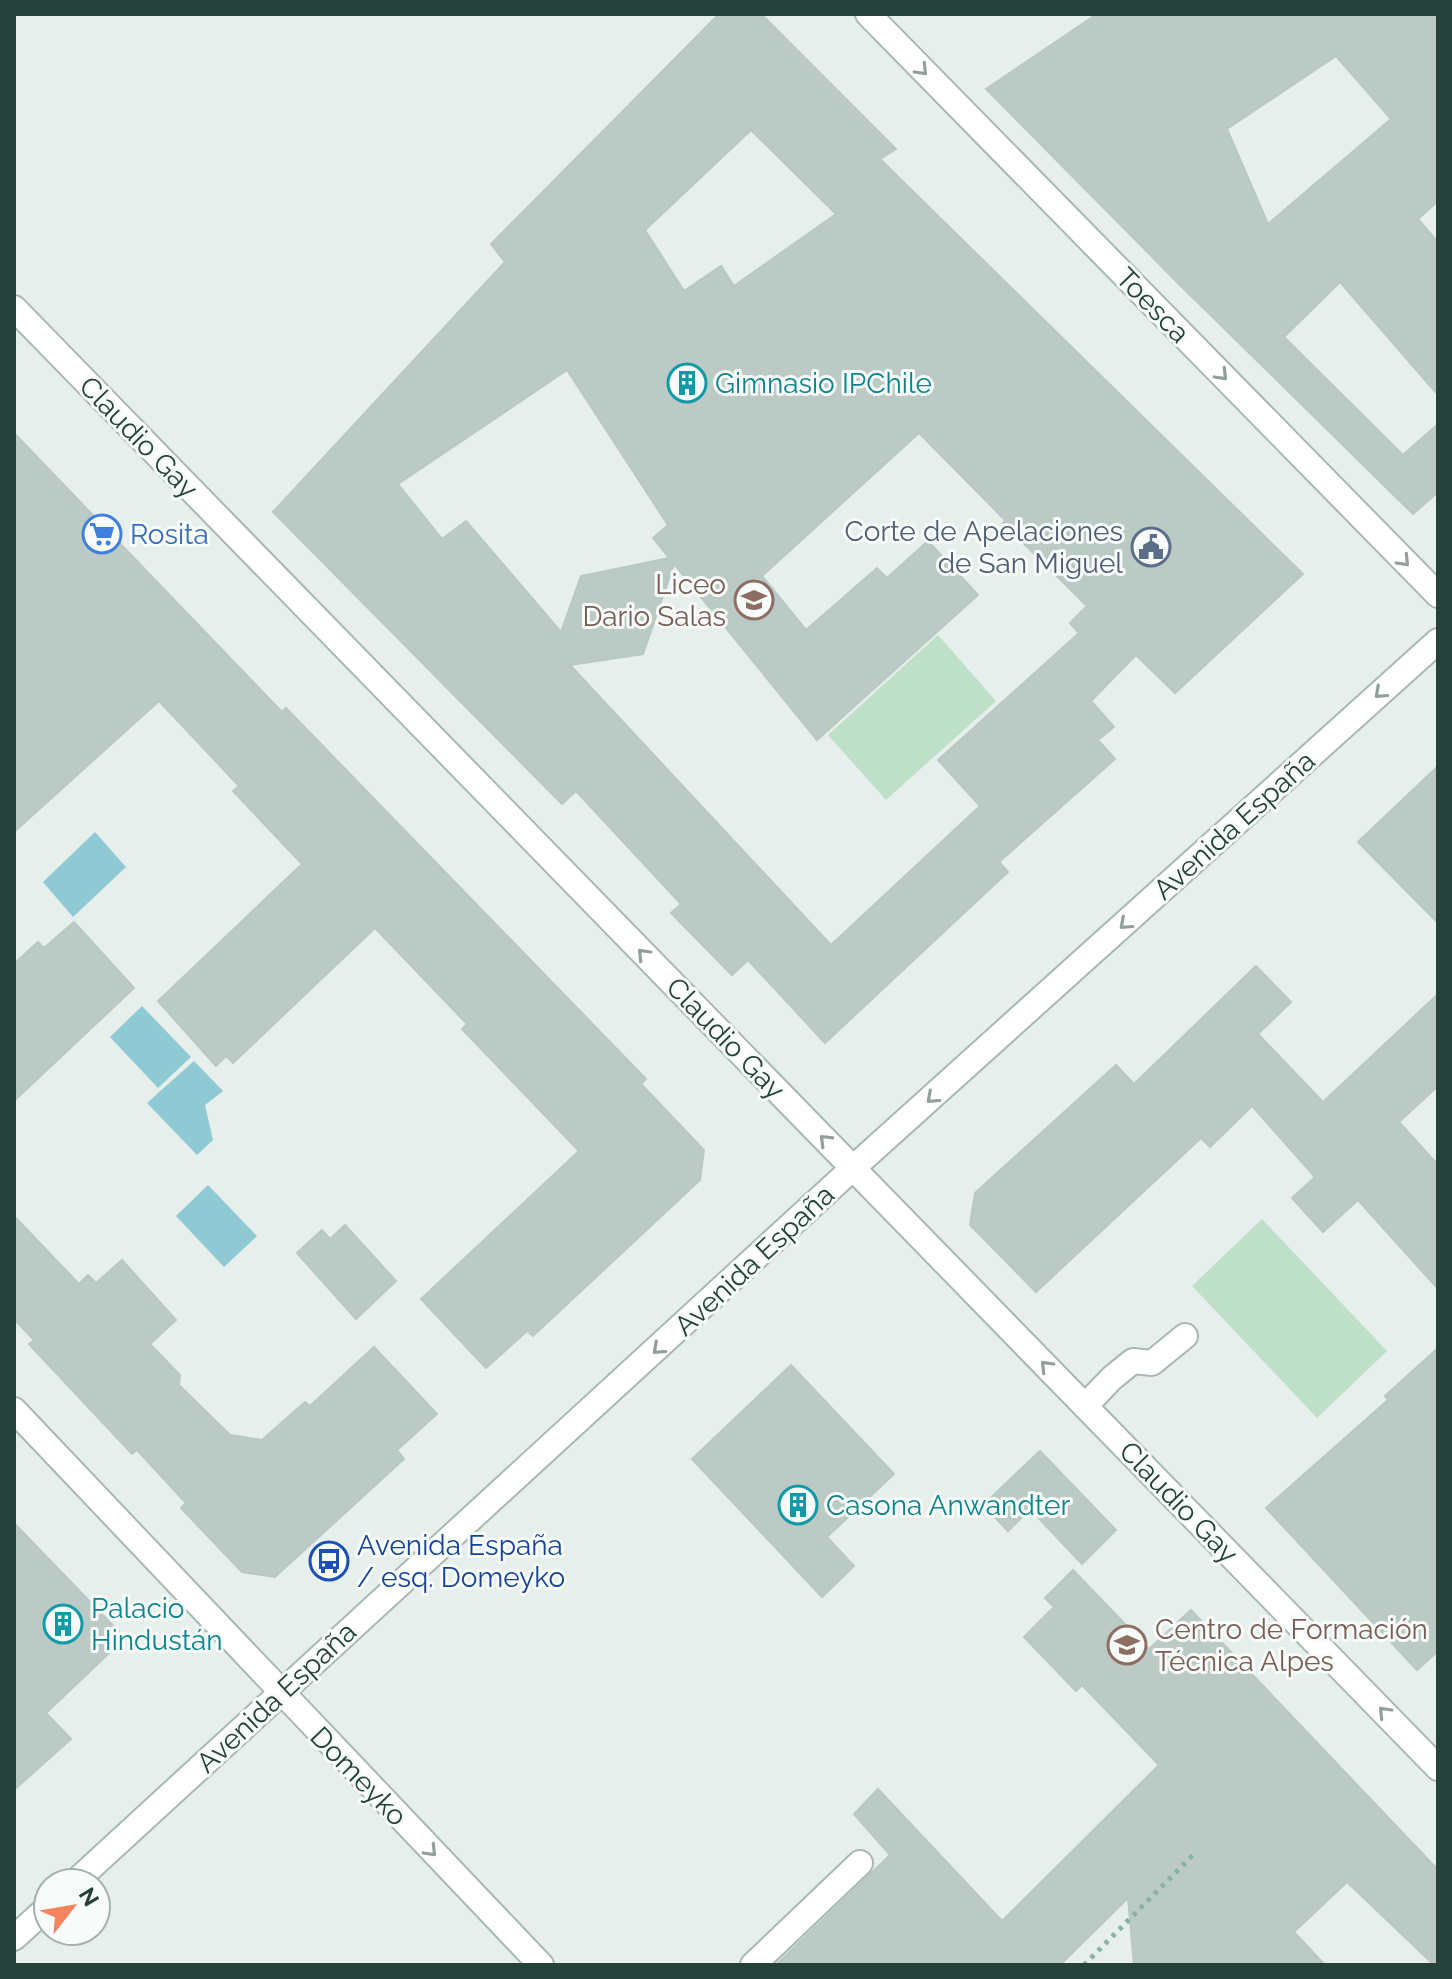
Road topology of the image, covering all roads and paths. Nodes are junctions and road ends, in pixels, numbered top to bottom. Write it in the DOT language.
graph roads {
  1 [pos="868,14"];
  2 [pos="14,308"];
  3 [pos="1438,595"];
  4 [pos="1438,641"];
  5 [pos="853,1168"];
  6 [pos="1185,1336"];
  7 [pos="1085,1406"];
  8 [pos="14,1410"];
  9 [pos="280,1693"];
  10 [pos="1438,1768"];
  11 [pos="1194,1854"];
  12 [pos="860,1863"];
  13 [pos="91,1867"];
  14 [pos="32,1922"];
  15 [pos="14,1938"];
  16 [pos="541,1965"];
  17 [pos="753,1965"];
  18 [pos="1084,1965"];
  1 -- 3 [label="street, Toesca, one-way"];
  5 -- 2 [label="street, Claudio Gay, one-way"];
  4 -- 5 [label="street, Avenida España, one-way"];
  7 -- 5 [label="street, Claudio Gay, one-way"];
  5 -- 9 [label="street, Avenida España, one-way"];
  6 -- 7 [label="street"];
  10 -- 7 [label="street, Claudio Gay, one-way"];
  8 -- 9 [label="street, Domeyko"];
  9 -- 13 [label="street, Avenida España"];
  9 -- 16 [label="street, Domeyko, one-way"];
  11 -- 18 [label="path"];
  12 -- 17 [label="street"];
  14 -- 15 [label="street"];
}
